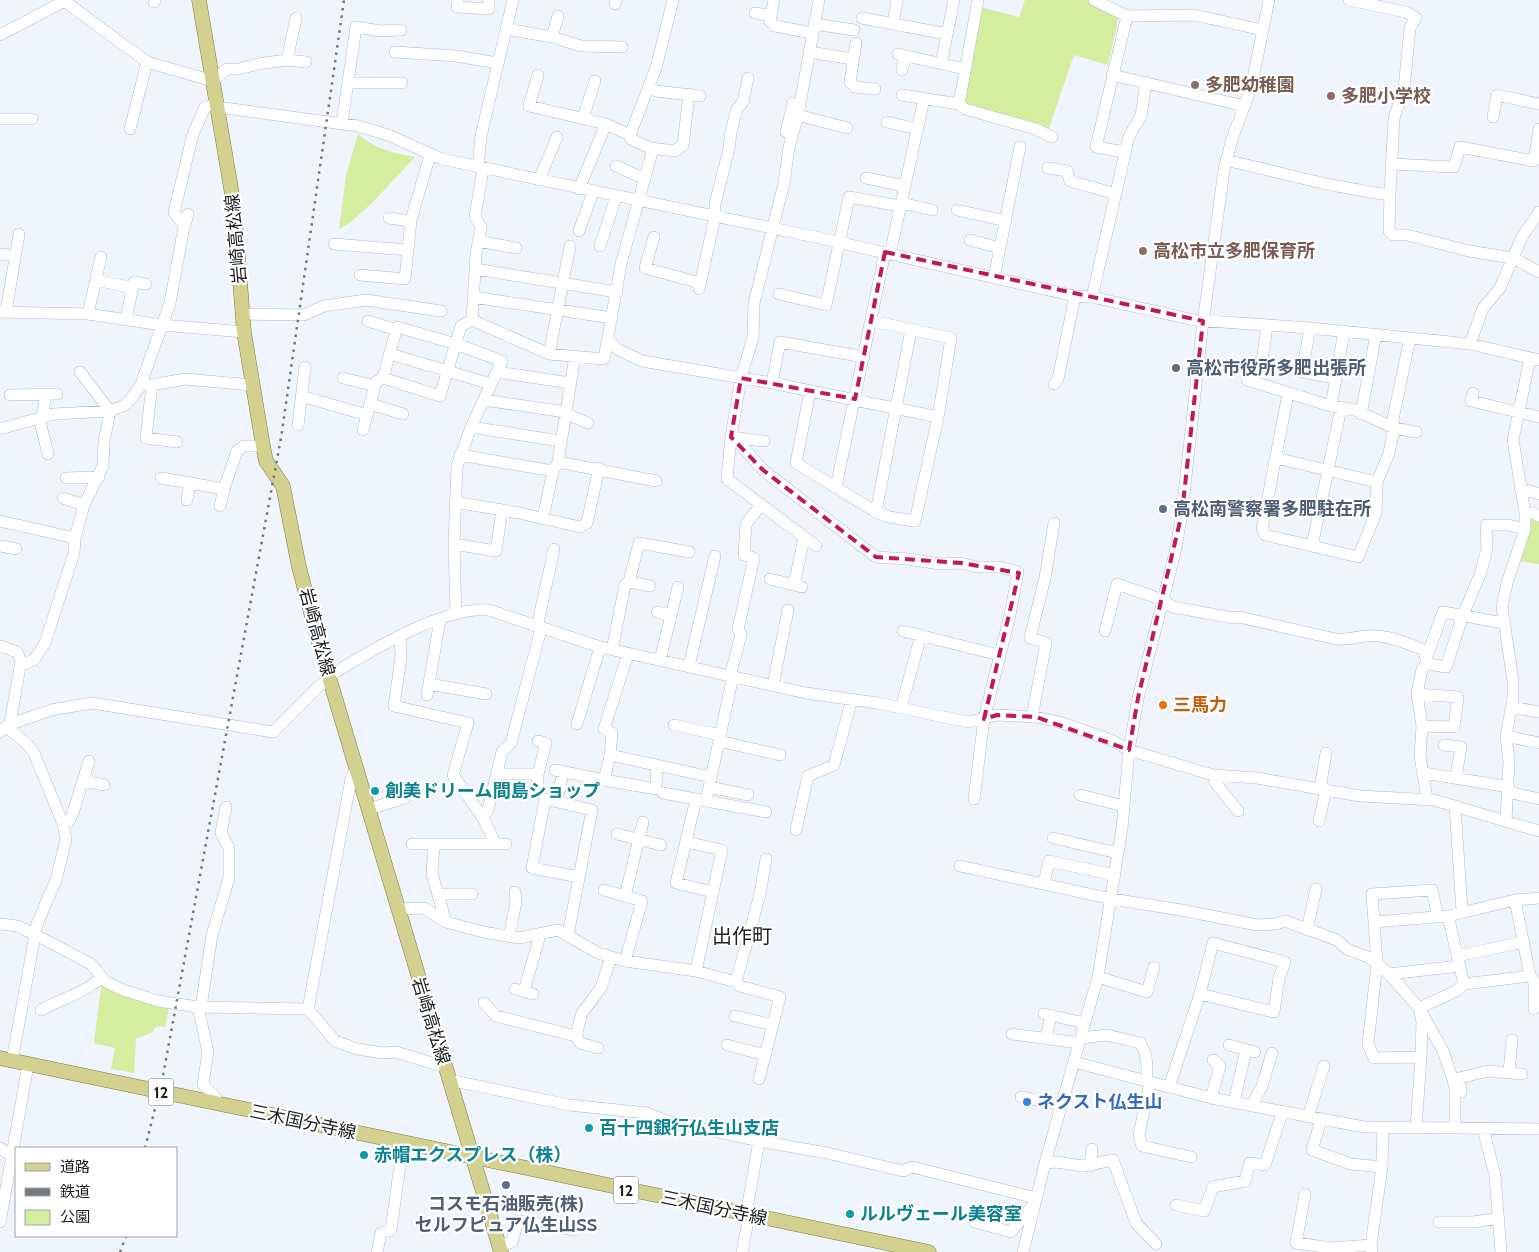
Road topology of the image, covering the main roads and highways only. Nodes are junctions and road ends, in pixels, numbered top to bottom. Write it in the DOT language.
graph roads {
  1 [pos="199,0"];
  2 [pos="6,1060"];
  3 [pos="472,1158"];
  4 [pos="892,1248"];
  5 [pos="500,1249"];
  6 [pos="929,1252"];
  1 -- 3 [label="main road, 岩崎高松線"];
  2 -- 3 [label="main road, 三木国分寺線 / 12"];
  3 -- 4 [label="main road, 三木国分寺線 / 12"];
  3 -- 5 [label="main road, 岩崎高松線"];
  4 -- 6 [label="main road, 三木国分寺線 / 12"];
}
